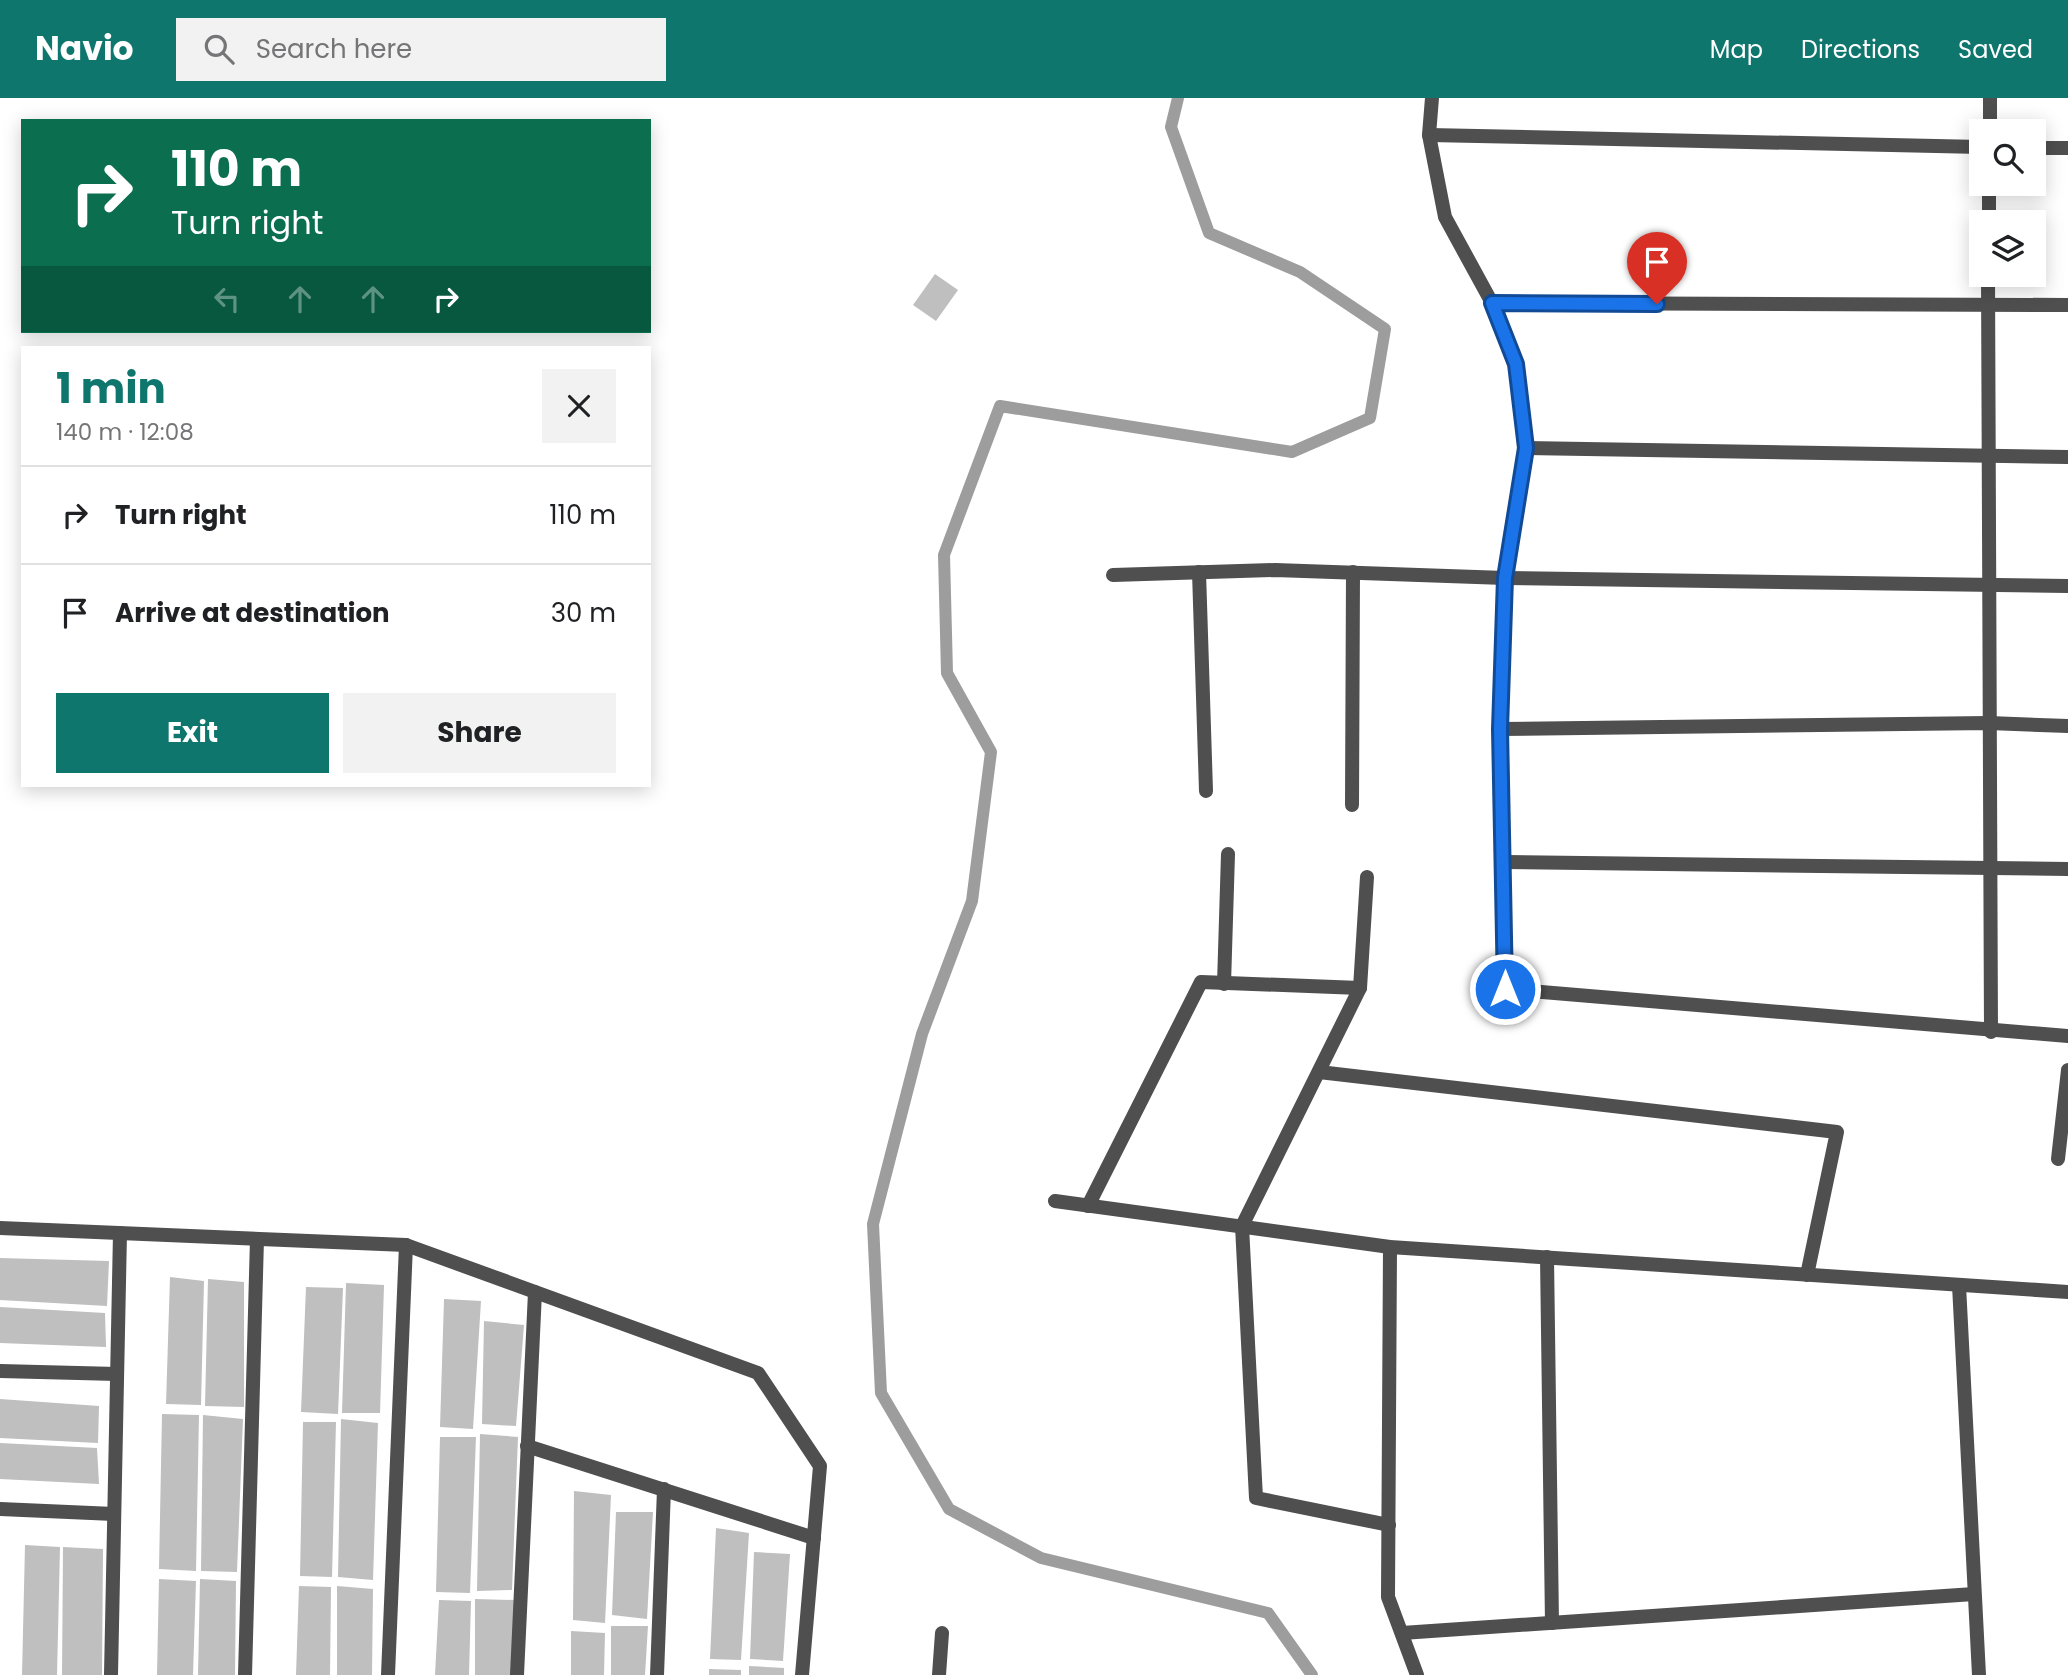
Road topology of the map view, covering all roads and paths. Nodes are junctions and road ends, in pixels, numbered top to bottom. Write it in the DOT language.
graph roads {
  1 [pos="1432,98"];
  2 [pos="1990,98"];
  3 [pos="1990,119"];
  4 [pos="1429,135"];
  5 [pos="1969,147"];
  6 [pos="2046,148"];
  7 [pos="2068,148"];
  8 [pos="1988,287"];
  9 [pos="1492,303"];
  10 [pos="2068,305"];
  11 [pos="1987,307"];
  12 [pos="1526,448"];
  13 [pos="1989,456"];
  14 [pos="2068,457"];
  15 [pos="1199,572"];
  16 [pos="1353,572"];
  17 [pos="1114,575"];
  18 [pos="1505,578"];
  19 [pos="1989,583"];
  20 [pos="2068,586"];
  21 [pos="1989,723"];
  22 [pos="2068,726"];
  23 [pos="1500,729"];
  24 [pos="1206,791"];
  25 [pos="1352,805"];
  26 [pos="1228,855"];
  27 [pos="1505,862"];
  28 [pos="1991,866"];
  29 [pos="2068,869"];
  30 [pos="1367,877"];
  31 [pos="1224,984"];
  32 [pos="1360,988"];
  33 [pos="1991,1032"];
  34 [pos="2068,1036"];
  35 [pos="2068,1070"];
  36 [pos="1319,1072"];
  37 [pos="2058,1159"];
  38 [pos="1055,1201"];
  39 [pos="1088,1206"];
  40 [pos="1242,1226"];
  41 [pos="0,1228"];
  42 [pos="120,1233"];
  43 [pos="257,1239"];
  44 [pos="406,1245"];
  45 [pos="1390,1247"];
  46 [pos="1547,1257"];
  47 [pos="1807,1275"];
  48 [pos="1959,1285"];
  49 [pos="535,1292"];
  50 [pos="2068,1292"];
  51 [pos="0,1371"];
  52 [pos="117,1374"];
  53 [pos="527,1446"];
  54 [pos="664,1489"];
  55 [pos="0,1509"];
  56 [pos="114,1514"];
  57 [pos="1389,1525"];
  58 [pos="814,1538"];
  59 [pos="1974,1594"];
  60 [pos="1552,1623"];
  61 [pos="942,1633"];
  62 [pos="1402,1633"];
  63 [pos="111,1675"];
  64 [pos="245,1675"];
  65 [pos="388,1675"];
  66 [pos="517,1675"];
  67 [pos="657,1675"];
  68 [pos="803,1675"];
  69 [pos="939,1675"];
  70 [pos="1417,1675"];
  71 [pos="1979,1675"];
  1 -- 4 [label="street"];
  2 -- 3 [label="street"];
  4 -- 5 [label="street"];
  4 -- 9 [label="street"];
  6 -- 7 [label="street"];
  8 -- 11 [label="street"];
  9 -- 11 [label="street"];
  9 -- 12 [label="street"];
  10 -- 11 [label="street"];
  11 -- 13 [label="street"];
  12 -- 13 [label="street"];
  12 -- 18 [label="street"];
  13 -- 14 [label="street"];
  13 -- 19 [label="street"];
  15 -- 16 [label="street"];
  15 -- 17 [label="street"];
  15 -- 24 [label="street"];
  16 -- 18 [label="street"];
  16 -- 25 [label="street"];
  18 -- 19 [label="street"];
  18 -- 23 [label="street"];
  19 -- 20 [label="street"];
  19 -- 21 [label="street"];
  21 -- 22 [label="street"];
  21 -- 23 [label="street"];
  21 -- 28 [label="street"];
  23 -- 27 [label="street"];
  26 -- 31 [label="street"];
  27 -- 28 [label="street"];
  27 -- 33 [label="street"];
  28 -- 29 [label="street"];
  28 -- 33 [label="street"];
  30 -- 32 [label="street"];
  31 -- 32 [label="street"];
  31 -- 39 [label="street"];
  32 -- 36 [label="street"];
  33 -- 34 [label="street"];
  35 -- 37 [label="street"];
  36 -- 40 [label="street"];
  36 -- 47 [label="street"];
  38 -- 39 [label="street"];
  39 -- 40 [label="street"];
  40 -- 45 [label="street"];
  40 -- 57 [label="street"];
  41 -- 42 [label="street"];
  42 -- 43 [label="street"];
  42 -- 52 [label="street"];
  43 -- 44 [label="street"];
  43 -- 64 [label="street"];
  44 -- 49 [label="street"];
  44 -- 65 [label="street"];
  45 -- 46 [label="street"];
  45 -- 57 [label="street"];
  46 -- 47 [label="street"];
  46 -- 60 [label="street"];
  47 -- 48 [label="street"];
  48 -- 50 [label="street"];
  48 -- 59 [label="street"];
  49 -- 53 [label="street"];
  49 -- 58 [label="street"];
  51 -- 52 [label="street"];
  52 -- 56 [label="street"];
  53 -- 54 [label="street"];
  53 -- 66 [label="street"];
  54 -- 58 [label="street"];
  54 -- 67 [label="street"];
  55 -- 56 [label="street"];
  56 -- 63 [label="street"];
  57 -- 62 [label="street"];
  58 -- 68 [label="street"];
  59 -- 60 [label="street"];
  59 -- 71 [label="street"];
  60 -- 62 [label="street"];
  61 -- 69 [label="street"];
  62 -- 70 [label="street"];
}
